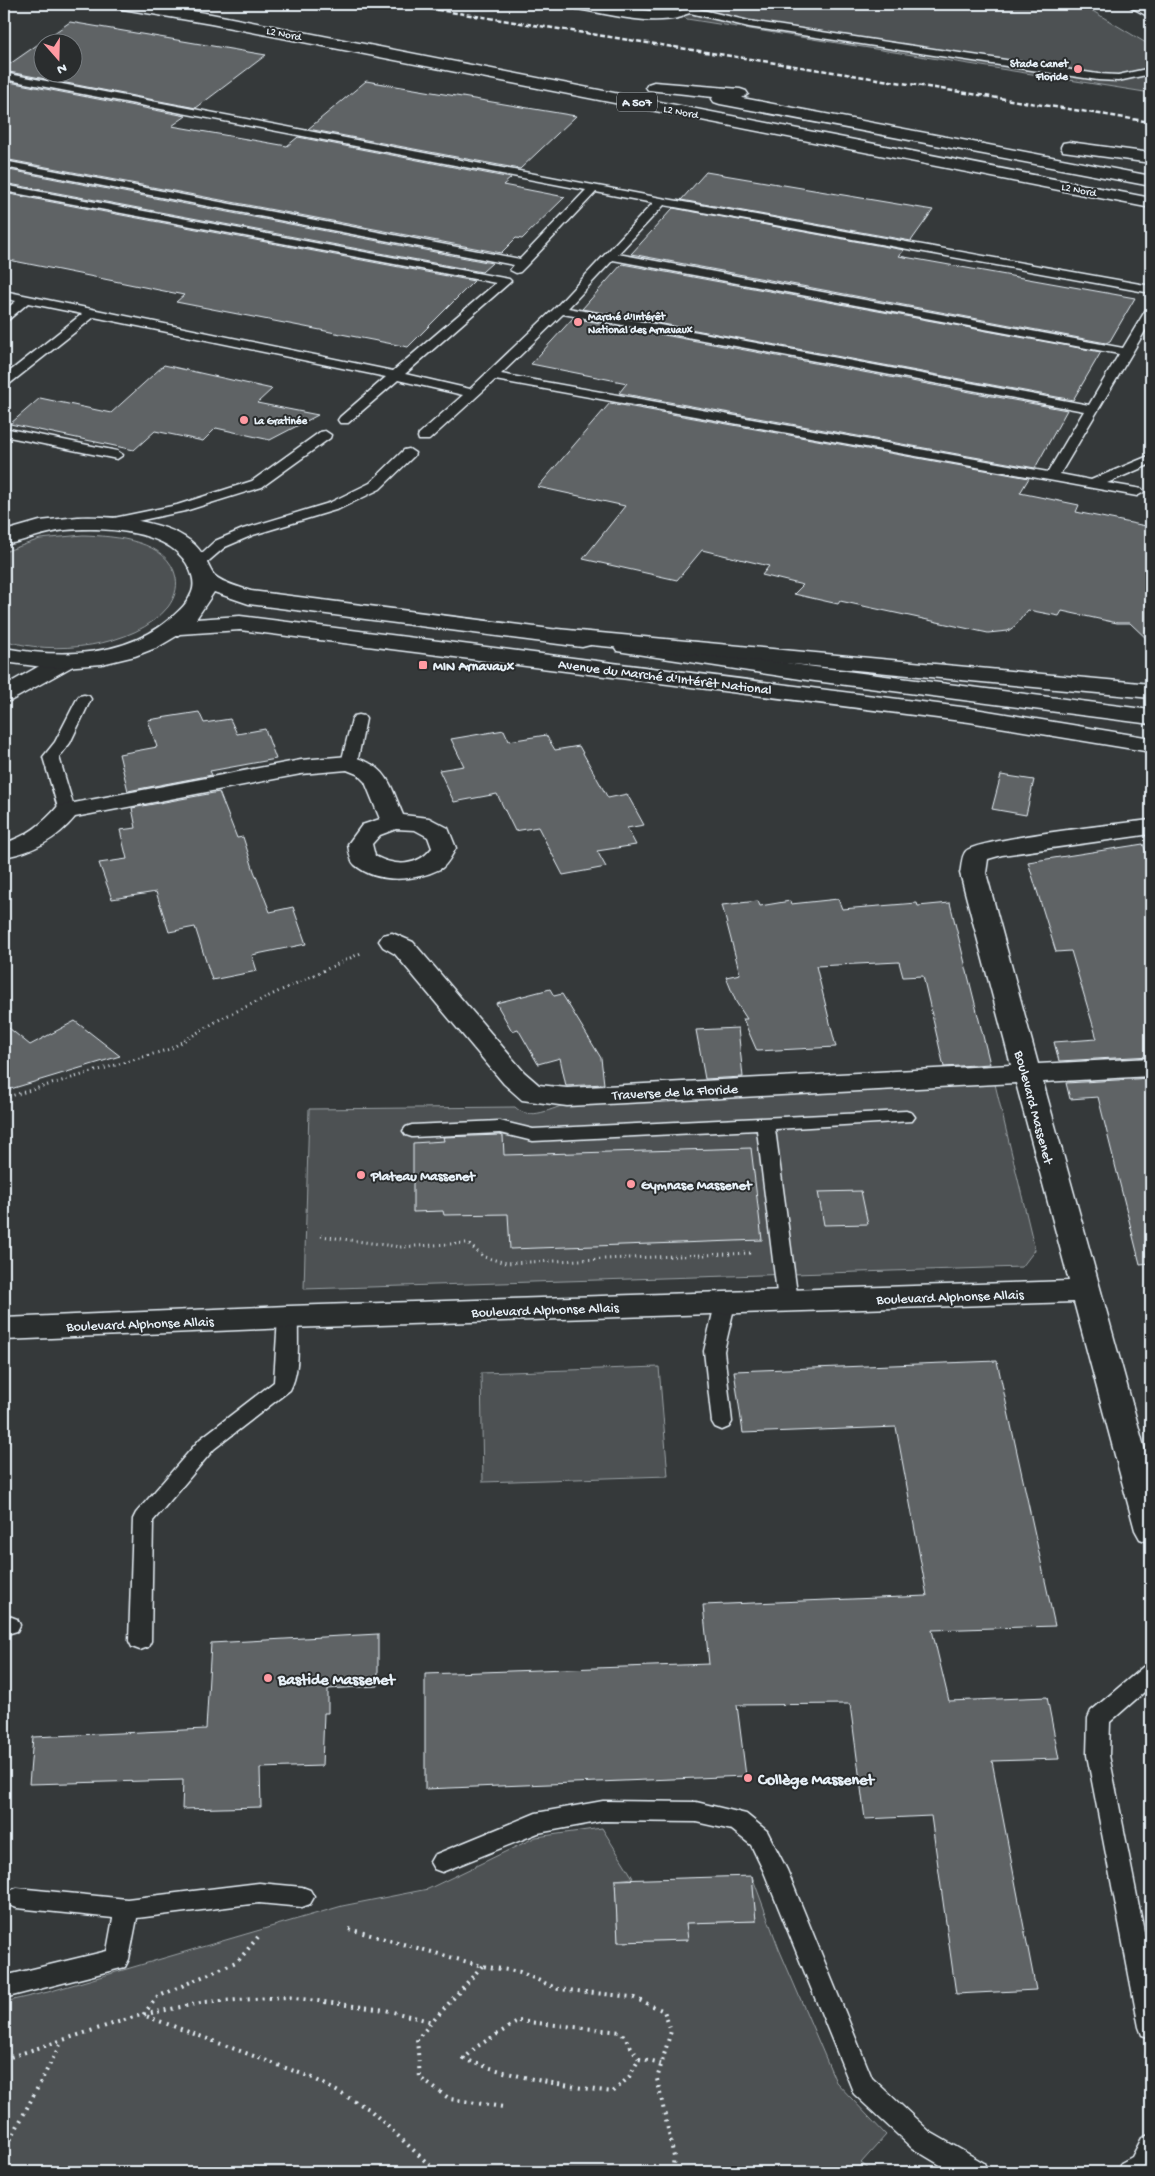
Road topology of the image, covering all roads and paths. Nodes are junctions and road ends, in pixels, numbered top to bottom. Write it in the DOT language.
graph roads {
  1 [pos="123,4"];
  2 [pos="211,4"];
  3 [pos="577,4"];
  4 [pos="1136,4"];
  5 [pos="686,9"];
  6 [pos="1151,13"];
  7 [pos="278,16"];
  8 [pos="1151,71"];
  9 [pos="4,76"];
  10 [pos="635,84"];
  11 [pos="654,87"];
  12 [pos="1028,141"];
  13 [pos="1057,145"];
  14 [pos="1151,158"];
  15 [pos="4,164"];
  16 [pos="1151,181"];
  17 [pos="4,188"];
  18 [pos="594,188"];
  19 [pos="661,201"];
  20 [pos="1151,203"];
  21 [pos="610,256"];
  22 [pos="522,263"];
  23 [pos="505,281"];
  24 [pos="1151,289"];
  25 [pos="4,295"];
  26 [pos="26,299"];
  27 [pos="560,310"];
  28 [pos="1151,311"];
  29 [pos="91,313"];
  30 [pos="4,317"];
  31 [pos="1126,352"];
  32 [pos="395,375"];
  33 [pos="492,376"];
  34 [pos="4,382"];
  35 [pos="471,393"];
  36 [pos="1092,409"];
  37 [pos="344,420"];
  38 [pos="4,432"];
  39 [pos="326,435"];
  40 [pos="424,437"];
  41 [pos="409,452"];
  42 [pos="118,455"];
  43 [pos="1151,459"];
  44 [pos="1052,476"];
  45 [pos="1092,484"];
  46 [pos="1138,492"];
  47 [pos="110,523"];
  48 [pos="4,539"];
  49 [pos="202,571"];
  50 [pos="177,627"];
  51 [pos="557,636"];
  52 [pos="4,655"];
  53 [pos="65,661"];
  54 [pos="1151,691"];
  55 [pos="4,695"];
  56 [pos="84,700"];
  57 [pos="1151,717"];
  58 [pos="359,719"];
  59 [pos="1151,745"];
  60 [pos="349,763"];
  61 [pos="67,811"];
  62 [pos="394,822"];
  63 [pos="1151,828"];
  64 [pos="4,850"];
  65 [pos="392,941"];
  66 [pos="1151,1067"];
  67 [pos="1026,1074"];
  68 [pos="4,1098"];
  69 [pos="906,1117"];
  70 [pos="765,1124"];
  71 [pos="412,1131"];
  72 [pos="321,1236"];
  73 [pos="782,1252"];
  74 [pos="1086,1291"];
  75 [pos="788,1301"];
  76 [pos="725,1304"];
  77 [pos="288,1317"];
  78 [pos="4,1328"];
  79 [pos="722,1422"];
  80 [pos="1151,1530"];
  81 [pos="140,1641"];
  82 [pos="1151,1673"];
  83 [pos="442,1862"];
  84 [pos="302,1897"];
  85 [pos="17,1898"];
  86 [pos="127,1909"];
  87 [pos="349,1928"];
  88 [pos="258,1937"];
  89 [pos="482,1966"];
  90 [pos="4,1987"];
  91 [pos="143,2015"];
  92 [pos="433,2022"];
  93 [pos="1151,2027"];
  94 [pos="62,2040"];
  95 [pos="4,2059"];
  96 [pos="639,2059"];
  97 [pos="661,2064"];
  98 [pos="503,2107"];
  99 [pos="1151,2146"];
  100 [pos="4,2152"];
  101 [pos="437,2172"];
  102 [pos="672,2172"];
  103 [pos="975,2172"];
  104 [pos="1130,2172"];
  1 -- 20 [label="main road, L2 Nord / A 507"];
  2 -- 7 [label="main road, L2 Nord"];
  3 -- 5 [label="main road"];
  4 -- 6 [label="main road"];
  5 -- 8 [label="lane"];
  9 -- 18 [label="lane"];
  10 -- 11 [label="main road, L2 Nord / A 507"];
  11 -- 12 [label="main road"];
  11 -- 16 [label="main road, L2 Nord / A 507"];
  13 -- 14 [label="main road"];
  15 -- 22 [label="lane"];
  17 -- 23 [label="lane"];
  18 -- 19 [label="lane"];
  18 -- 22 [label="lane"];
  19 -- 21 [label="lane"];
  19 -- 24 [label="lane"];
  21 -- 27 [label="lane"];
  21 -- 31 [label="lane"];
  22 -- 23 [label="lane"];
  23 -- 32 [label="lane"];
  25 -- 26 [label="lane"];
  26 -- 29 [label="lane"];
  26 -- 30 [label="lane"];
  27 -- 33 [label="lane"];
  27 -- 36 [label="lane"];
  28 -- 31 [label="lane"];
  29 -- 32 [label="lane"];
  29 -- 34 [label="lane"];
  31 -- 36 [label="lane"];
  32 -- 35 [label="lane"];
  32 -- 37 [label="lane"];
  33 -- 35 [label="lane"];
  33 -- 44 [label="lane"];
  35 -- 40 [label="lane"];
  36 -- 44 [label="lane"];
  38 -- 42 [label="lane"];
  39 -- 47 [label="lane"];
  41 -- 49 [label="lane"];
  43 -- 45 [label="lane"];
  44 -- 45 [label="lane"];
  45 -- 46 [label="lane"];
  47 -- 48 [label="main road, Avenue du Marché d'Intérêt National"];
  47 -- 49 [label="main road, Avenue du Marché d'Intérêt National"];
  49 -- 50 [label="main road"];
  49 -- 51 [label="main road, Avenue du Marché d'Intérêt National"];
  50 -- 53 [label="main road"];
  50 -- 59 [label="main road, Avenue du Marché d'Intérêt National"];
  51 -- 54 [label="main road"];
  51 -- 57 [label="main road, Avenue du Marché d'Intérêt National"];
  52 -- 53 [label="main road"];
  53 -- 55 [label="main road"];
  56 -- 61 [label="lane"];
  58 -- 60 [label="lane"];
  60 -- 61 [label="main road"];
  60 -- 62 [label="main road"];
  61 -- 64 [label="main road"];
  63 -- 67 [label="main road, Boulevard Massenet"];
  65 -- 67 [label="main road, Traverse de la Floride"];
  65 -- 68 [label="path"];
  66 -- 67 [label="main road, Traverse de la Floride"];
  67 -- 74 [label="main road, Boulevard Massenet"];
  69 -- 70 [label="lane"];
  70 -- 71 [label="lane"];
  70 -- 73 [label="lane"];
  72 -- 73 [label="path"];
  73 -- 75 [label="lane"];
  74 -- 75 [label="main road, Boulevard Alphonse Allais"];
  74 -- 80 [label="main road, Boulevard Massenet"];
  75 -- 76 [label="main road, Boulevard Alphonse Allais"];
  76 -- 77 [label="main road, Boulevard Alphonse Allais"];
  76 -- 79 [label="lane"];
  77 -- 78 [label="main road, Boulevard Alphonse Allais"];
  77 -- 81 [label="lane"];
  82 -- 93 [label="lane"];
  83 -- 103 [label="lane"];
  84 -- 86 [label="lane"];
  85 -- 86 [label="lane"];
  86 -- 90 [label="lane"];
  87 -- 89 [label="path"];
  88 -- 91 [label="path"];
  89 -- 92 [label="path"];
  89 -- 97 [label="path"];
  91 -- 92 [label="path"];
  91 -- 94 [label="path"];
  91 -- 101 [label="path"];
  92 -- 98 [label="path"];
  94 -- 95 [label="path"];
  94 -- 100 [label="path"];
  96 -- 96 [label="path"];
  96 -- 97 [label="path"];
  97 -- 102 [label="path"];
  99 -- 104 [label="lane"];
}
